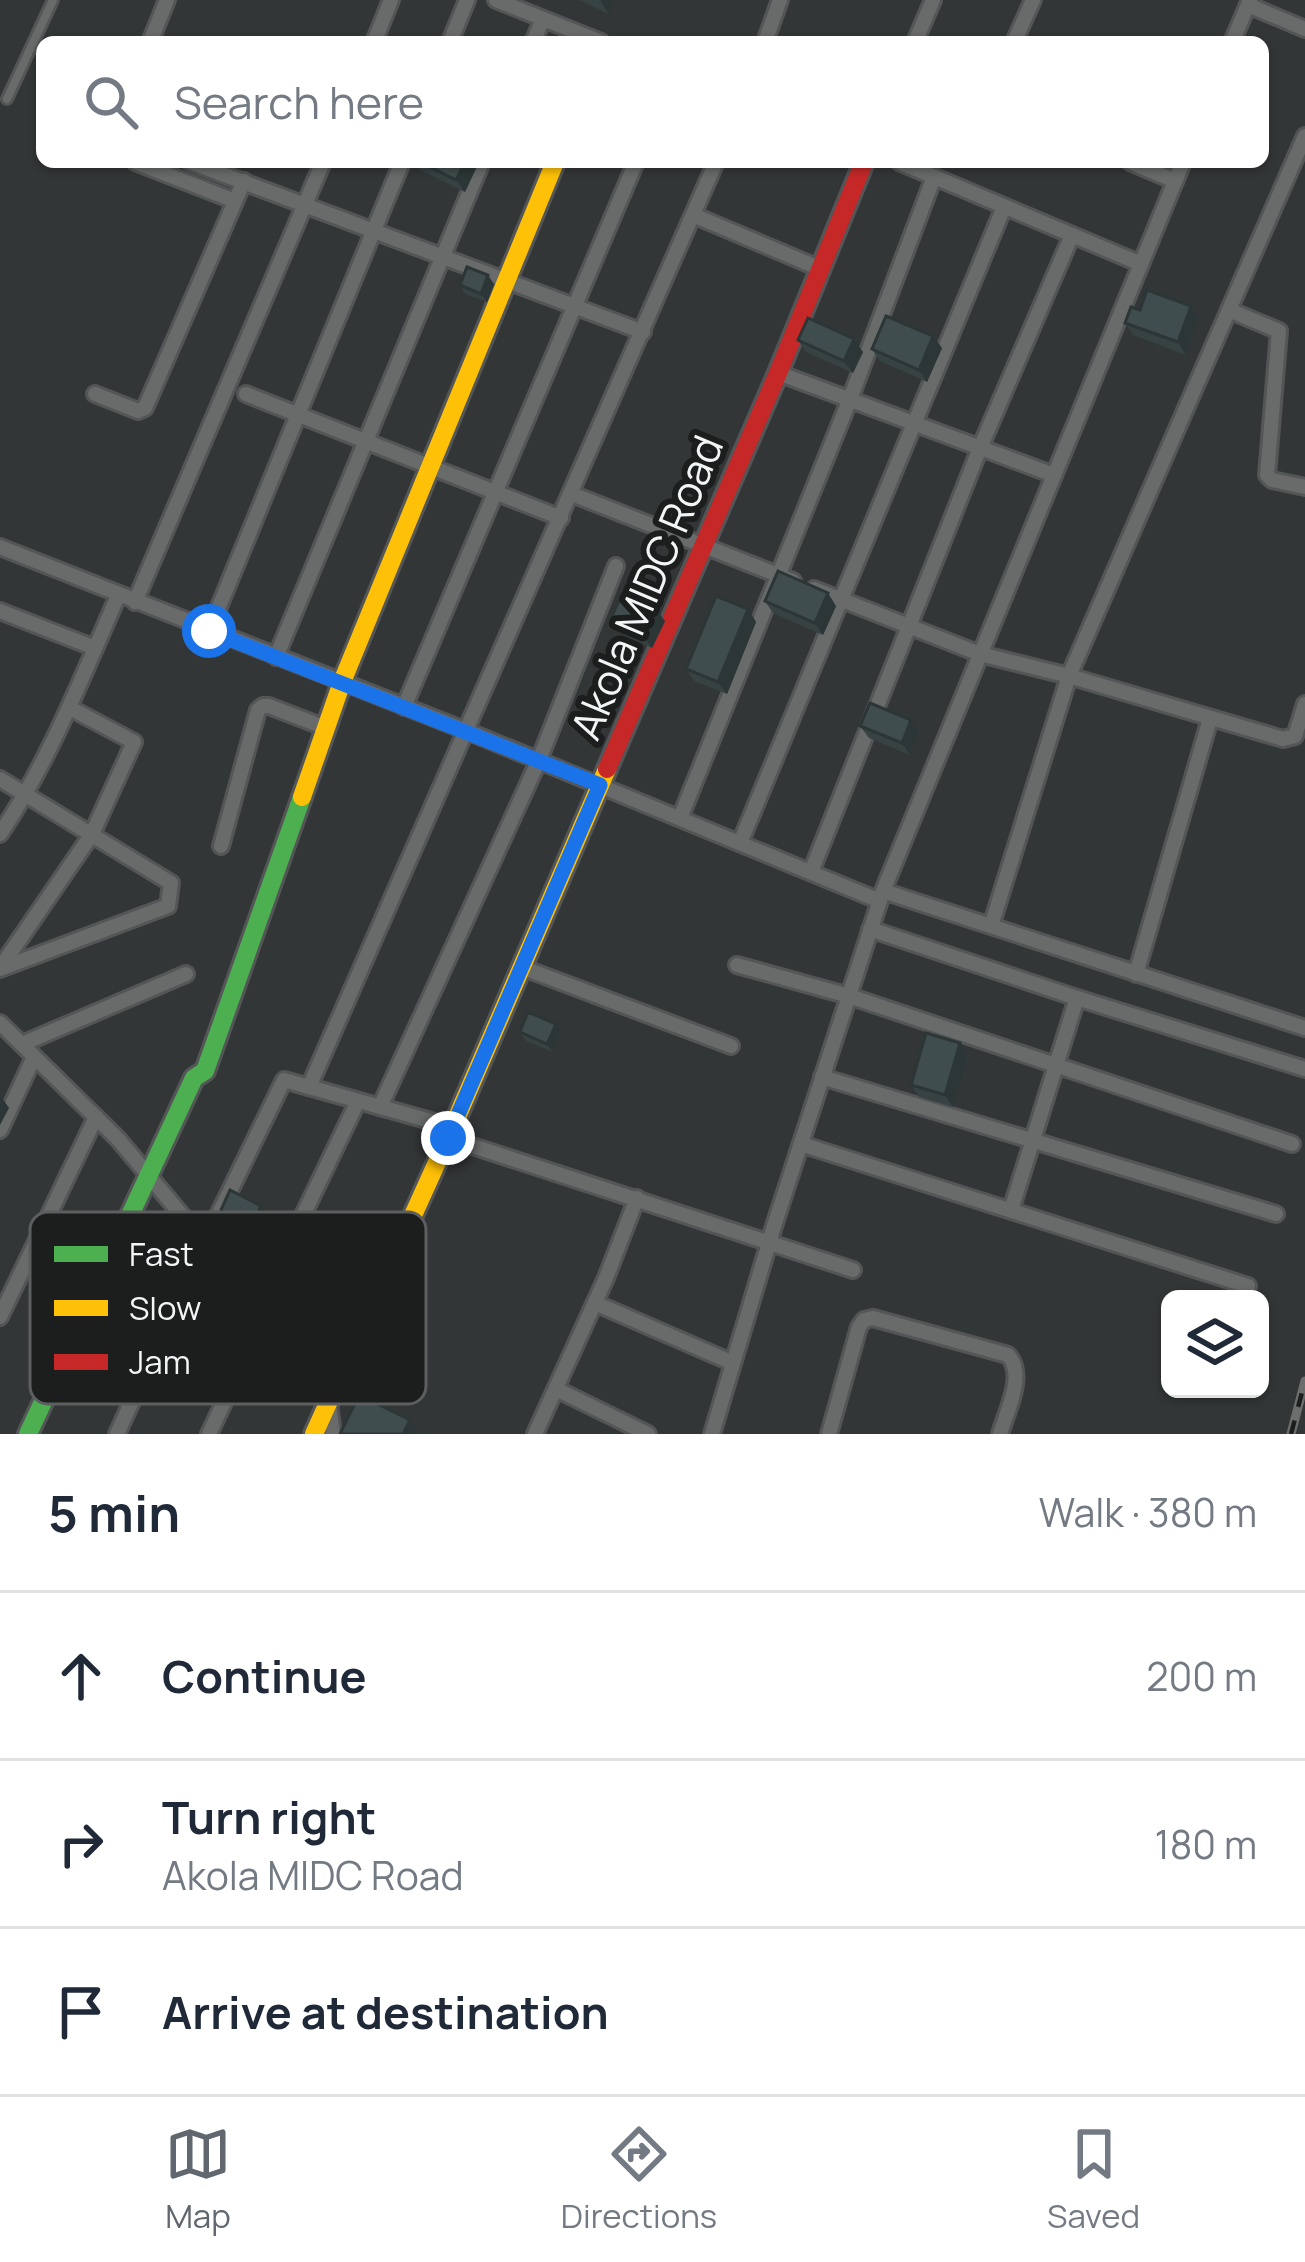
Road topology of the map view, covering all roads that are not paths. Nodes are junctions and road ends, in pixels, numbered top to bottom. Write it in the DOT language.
graph roads {
  1 [pos="53,0"];
  2 [pos="167,0"];
  3 [pos="391,0"];
  4 [pos="467,0"];
  5 [pos="496,0"];
  6 [pos="780,0"];
  7 [pos="933,0"];
  8 [pos="1033,0"];
  9 [pos="1249,2"];
  10 [pos="543,19"];
  11 [pos="1305,28"];
  12 [pos="36,36"];
  13 [pos="152,36"];
  14 [pos="376,36"];
  15 [pos="452,36"];
  16 [pos="536,36"];
  17 [pos="586,36"];
  18 [pos="767,36"];
  19 [pos="918,36"];
  20 [pos="1018,36"];
  21 [pos="1235,36"];
  22 [pos="36,37"];
  23 [pos="7,99"];
  24 [pos="1305,136"];
  25 [pos="1299,164"];
  26 [pos="150,168"];
  27 [pos="206,168"];
  28 [pos="320,168"];
  29 [pos="400,168"];
  30 [pos="479,168"];
  31 [pos="552,168"];
  32 [pos="633,168"];
  33 [pos="713,168"];
  34 [pos="862,168"];
  35 [pos="912,168"];
  36 [pos="1144,168"];
  37 [pos="1181,168"];
  38 [pos="934,178"];
  39 [pos="244,182"];
  40 [pos="1175,182"];
  41 [pos="235,202"];
  42 [pos="305,204"];
  43 [pos="1004,206"];
  44 [pos="693,215"];
  45 [pos="374,230"];
  46 [pos="1072,235"];
  47 [pos="442,256"];
  48 [pos="1141,264"];
  49 [pos="821,269"];
  50 [pos="505,280"];
  51 [pos="575,307"];
  52 [pos="1229,310"];
  53 [pos="643,332"];
  54 [pos="778,373"];
  55 [pos="94,394"];
  56 [pos="246,394"];
  57 [pos="850,399"];
  58 [pos="298,416"];
  59 [pos="915,424"];
  60 [pos="365,442"];
  61 [pos="980,448"];
  62 [pos="429,467"];
  63 [pos="1054,475"];
  64 [pos="1305,487"];
  65 [pos="496,493"];
  66 [pos="572,494"];
  67 [pos="561,518"];
  68 [pos="703,546"];
  69 [pos="0,547"];
  70 [pos="616,566"];
  71 [pos="779,576"];
  72 [pos="118,596"];
  73 [pos="843,601"];
  74 [pos="135,602"];
  75 [pos="0,611"];
  76 [pos="910,627"];
  77 [pos="209,631"];
  78 [pos="95,648"];
  79 [pos="980,654"];
  80 [pos="276,657"];
  81 [pos="1069,676"];
  82 [pos="341,682"];
  83 [pos="1305,704"];
  84 [pos="404,706"];
  85 [pos="70,708"];
  86 [pos="1210,719"];
  87 [pos="326,728"];
  88 [pos="467,731"];
  89 [pos="539,760"];
  90 [pos="0,779"];
  91 [pos="600,785"];
  92 [pos="27,794"];
  93 [pos="680,818"];
  94 [pos="92,833"];
  95 [pos="0,834"];
  96 [pos="740,843"];
  97 [pos="221,846"];
  98 [pos="811,872"];
  99 [pos="881,896"];
  100 [pos="991,926"];
  101 [pos="870,929"];
  102 [pos="737,965"];
  103 [pos="521,967"];
  104 [pos="0,968"];
  105 [pos="186,974"];
  106 [pos="1136,974"];
  107 [pos="849,996"];
  108 [pos="1077,998"];
  109 [pos="0,1023"];
  110 [pos="1305,1028"];
  111 [pos="22,1044"];
  112 [pos="730,1046"];
  113 [pos="34,1057"];
  114 [pos="1055,1064"];
  115 [pos="1305,1069"];
  116 [pos="822,1077"];
  117 [pos="309,1088"];
  118 [pos="358,1101"];
  119 [pos="380,1107"];
  120 [pos="96,1118"];
  121 [pos="0,1130"];
  122 [pos="450,1132"];
  123 [pos="1031,1140"];
  124 [pos="800,1144"];
  125 [pos="1292,1144"];
  126 [pos="148,1174"];
  127 [pos="637,1198"];
  128 [pos="1011,1210"];
  129 [pos="51,1212"];
  130 [pos="130,1212"];
  131 [pos="180,1212"];
  132 [pos="220,1212"];
  133 [pos="307,1212"];
  134 [pos="414,1212"];
  135 [pos="1276,1214"];
  136 [pos="770,1244"];
  137 [pos="30,1255"];
  138 [pos="854,1270"];
  139 [pos="1249,1286"];
  140 [pos="595,1303"];
  141 [pos="0,1317"];
  142 [pos="733,1363"];
  143 [pos="556,1389"];
  144 [pos="42,1404"];
  145 [pos="131,1404"];
  146 [pos="222,1404"];
  147 [pos="328,1404"];
  148 [pos="28,1434"];
  149 [pos="117,1434"];
  150 [pos="209,1434"];
  151 [pos="314,1434"];
  152 [pos="333,1434"];
  153 [pos="535,1434"];
  154 [pos="648,1434"];
  155 [pos="712,1434"];
  156 [pos="829,1434"];
  157 [pos="1000,1434"];
  1 -- 12 [label="lane"];
  2 -- 13 [label="street"];
  3 -- 14 [label="street"];
  4 -- 15 [label="street"];
  5 -- 10 [label="street"];
  6 -- 18 [label="street"];
  7 -- 19 [label="street"];
  8 -- 20 [label="street"];
  9 -- 11 [label="street"];
  9 -- 21 [label="street"];
  10 -- 16 [label="street"];
  10 -- 17 [label="street"];
  22 -- 23 [label="lane"];
  24 -- 25 [label="street"];
  25 -- 52 [label="street"];
  26 -- 41 [label="street"];
  27 -- 39 [label="street"];
  28 -- 42 [label="street"];
  29 -- 45 [label="street"];
  30 -- 47 [label="street"];
  31 -- 50 [label="street"];
  32 -- 51 [label="street"];
  33 -- 44 [label="street"];
  34 -- 49 [label="street, Akola MIDC Road"];
  35 -- 38 [label="street"];
  36 -- 40 [label="street"];
  37 -- 40 [label="street"];
  38 -- 43 [label="street"];
  38 -- 57 [label="street"];
  39 -- 41 [label="street"];
  39 -- 42 [label="street"];
  40 -- 48 [label="street"];
  41 -- 55 [label="street"];
  42 -- 45 [label="street"];
  42 -- 74 [label="street"];
  43 -- 46 [label="street"];
  43 -- 59 [label="street"];
  44 -- 49 [label="street"];
  44 -- 53 [label="street"];
  45 -- 47 [label="street"];
  45 -- 58 [label="street"];
  46 -- 48 [label="street"];
  46 -- 61 [label="street"];
  47 -- 50 [label="street"];
  47 -- 60 [label="street"];
  48 -- 63 [label="street"];
  49 -- 54 [label="street, Akola MIDC Road"];
  50 -- 51 [label="street"];
  50 -- 62 [label="street"];
  51 -- 53 [label="street"];
  51 -- 65 [label="street"];
  52 -- 64 [label="street"];
  52 -- 81 [label="street"];
  53 -- 66 [label="street"];
  54 -- 57 [label="street"];
  54 -- 68 [label="street, Akola MIDC Road"];
  56 -- 58 [label="street"];
  57 -- 59 [label="street"];
  57 -- 71 [label="street"];
  58 -- 60 [label="street"];
  58 -- 77 [label="street"];
  59 -- 61 [label="street"];
  59 -- 73 [label="street"];
  60 -- 62 [label="street"];
  60 -- 80 [label="street"];
  61 -- 63 [label="street"];
  61 -- 76 [label="street"];
  62 -- 65 [label="street"];
  62 -- 82 [label="street"];
  63 -- 79 [label="street"];
  65 -- 67 [label="street"];
  65 -- 84 [label="street"];
  66 -- 67 [label="street"];
  66 -- 68 [label="street"];
  67 -- 88 [label="street"];
  68 -- 71 [label="street"];
  68 -- 91 [label="street, Akola MIDC Road"];
  69 -- 72 [label="street"];
  70 -- 89 [label="street"];
  71 -- 73 [label="street"];
  71 -- 93 [label="street"];
  72 -- 74 [label="street"];
  72 -- 78 [label="street"];
  73 -- 76 [label="street"];
  73 -- 96 [label="street"];
  74 -- 77 [label="street"];
  75 -- 78 [label="street"];
  76 -- 79 [label="street"];
  76 -- 98 [label="street"];
  77 -- 80 [label="street"];
  78 -- 85 [label="street"];
  79 -- 81 [label="street"];
  79 -- 99 [label="street"];
  80 -- 82 [label="street"];
  81 -- 86 [label="street"];
  81 -- 100 [label="street"];
  82 -- 84 [label="street"];
  82 -- 87 [label="street"];
  83 -- 86 [label="street"];
  84 -- 88 [label="street"];
  85 -- 92 [label="street"];
  85 -- 94 [label="street"];
  86 -- 106 [label="street"];
  87 -- 97 [label="street"];
  87 -- 126 [label="street"];
  88 -- 89 [label="street"];
  88 -- 117 [label="street"];
  89 -- 91 [label="street"];
  89 -- 119 [label="street"];
  90 -- 92 [label="street"];
  91 -- 93 [label="street"];
  91 -- 103 [label="street, Akola MIDC Road"];
  92 -- 94 [label="street"];
  92 -- 95 [label="street"];
  93 -- 96 [label="street"];
  94 -- 104 [label="street"];
  94 -- 104 [label="street"];
  96 -- 98 [label="street"];
  98 -- 99 [label="street"];
  99 -- 100 [label="street"];
  99 -- 101 [label="street"];
  100 -- 106 [label="street"];
  101 -- 107 [label="street"];
  101 -- 108 [label="street"];
  102 -- 107 [label="street"];
  103 -- 112 [label="street"];
  103 -- 122 [label="street, Akola MIDC Road"];
  105 -- 111 [label="street"];
  106 -- 110 [label="street"];
  107 -- 114 [label="street"];
  107 -- 116 [label="street"];
  108 -- 114 [label="street"];
  108 -- 115 [label="street"];
  109 -- 111 [label="street"];
  111 -- 113 [label="street"];
  113 -- 120 [label="street"];
  113 -- 121 [label="street"];
  114 -- 123 [label="street"];
  114 -- 125 [label="street"];
  116 -- 123 [label="street"];
  116 -- 124 [label="street"];
  117 -- 118 [label="street"];
  117 -- 132 [label="street"];
  118 -- 119 [label="street"];
  118 -- 133 [label="street"];
  119 -- 122 [label="street"];
  120 -- 126 [label="street"];
  120 -- 129 [label="street"];
  122 -- 127 [label="street"];
  122 -- 134 [label="street, Akola MIDC Road"];
  123 -- 128 [label="street"];
  123 -- 135 [label="street"];
  124 -- 128 [label="street"];
  124 -- 136 [label="street"];
  126 -- 130 [label="street"];
  126 -- 131 [label="street"];
  127 -- 136 [label="street"];
  127 -- 140 [label="street"];
  128 -- 139 [label="street"];
  136 -- 138 [label="street"];
  136 -- 142 [label="street"];
  137 -- 141 [label="street"];
  140 -- 142 [label="street"];
  140 -- 143 [label="street"];
  142 -- 155 [label="street"];
  143 -- 153 [label="street"];
  143 -- 154 [label="street"];
  144 -- 148 [label="street"];
  145 -- 149 [label="street"];
  146 -- 150 [label="street"];
  147 -- 151 [label="street, Akola MIDC Road"];
  147 -- 152 [label="street"];
  156 -- 157 [label="street"];
}
